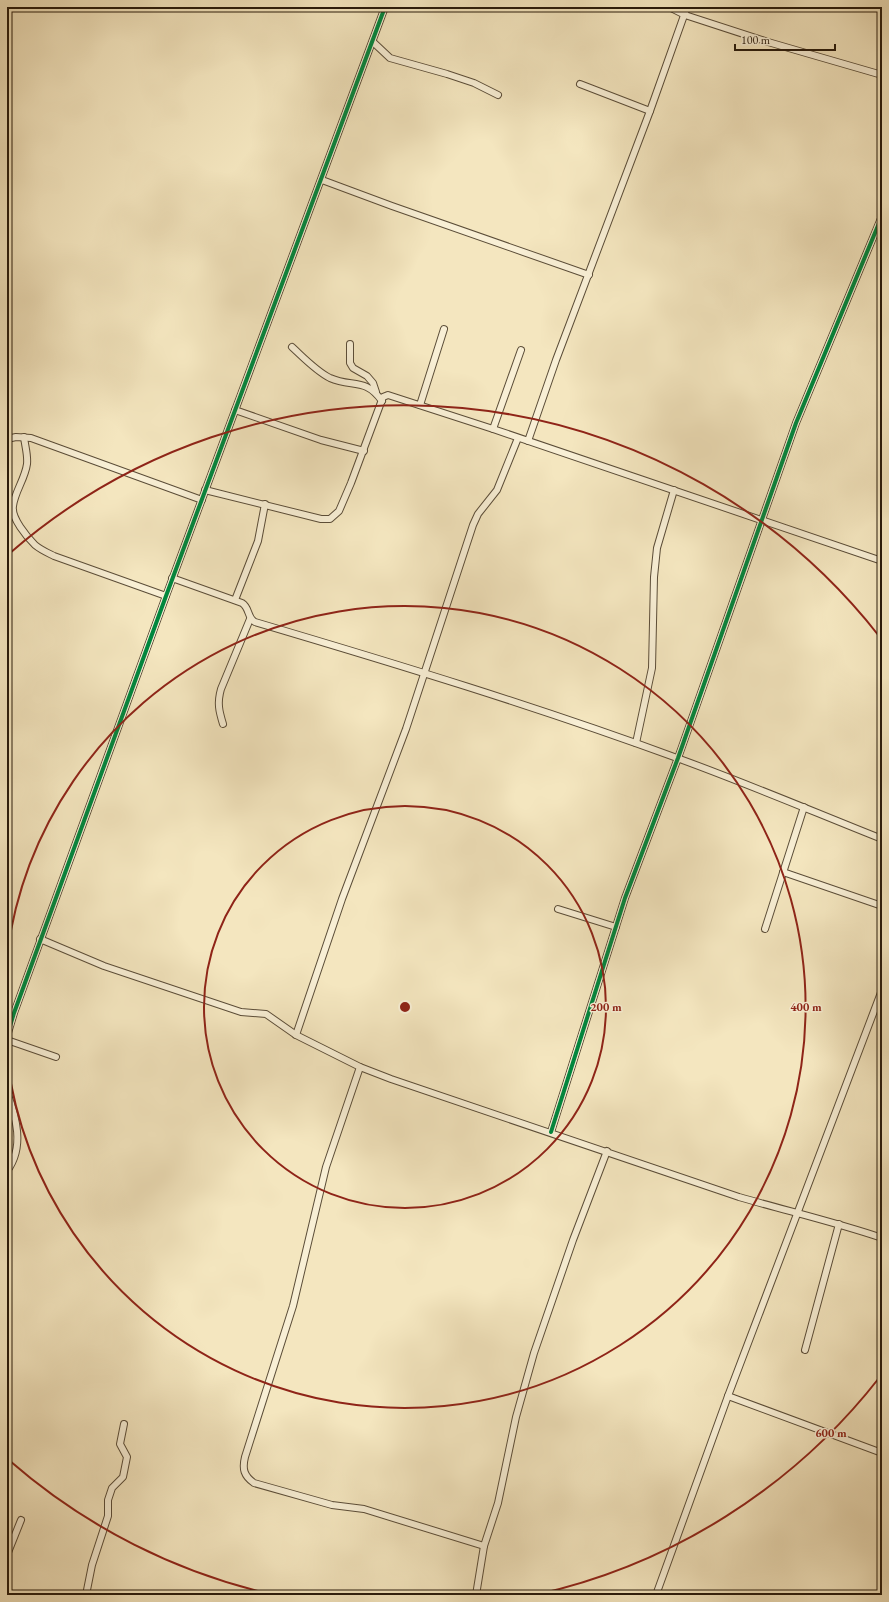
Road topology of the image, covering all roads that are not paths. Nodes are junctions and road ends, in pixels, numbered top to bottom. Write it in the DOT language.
graph roads {
  1 [pos="385,7"];
  2 [pos="669,7"];
  3 [pos="687,7"];
  4 [pos="685,15"];
  5 [pos="373,42"];
  6 [pos="882,75"];
  7 [pos="580,84"];
  8 [pos="498,94"];
  9 [pos="650,111"];
  10 [pos="322,180"];
  11 [pos="882,216"];
  12 [pos="589,275"];
  13 [pos="444,329"];
  14 [pos="350,344"];
  15 [pos="292,347"];
  16 [pos="521,350"];
  17 [pos="376,392"];
  18 [pos="382,401"];
  19 [pos="420,405"];
  20 [pos="235,410"];
  21 [pos="493,429"];
  22 [pos="24,437"];
  23 [pos="518,438"];
  24 [pos="7,439"];
  25 [pos="528,441"];
  26 [pos="364,451"];
  27 [pos="206,490"];
  28 [pos="674,490"];
  29 [pos="202,500"];
  30 [pos="265,504"];
  31 [pos="762,520"];
  32 [pos="882,561"];
  33 [pos="172,578"];
  34 [pos="166,596"];
  35 [pos="235,600"];
  36 [pos="250,619"];
  37 [pos="425,672"];
  38 [pos="223,724"];
  39 [pos="636,743"];
  40 [pos="678,758"];
  41 [pos="804,807"];
  42 [pos="882,839"];
  43 [pos="783,872"];
  44 [pos="882,906"];
  45 [pos="558,909"];
  46 [pos="616,927"];
  47 [pos="765,929"];
  48 [pos="40,939"];
  49 [pos="882,990"];
  50 [pos="296,1035"];
  51 [pos="7,1036"];
  52 [pos="7,1040"];
  53 [pos="56,1057"];
  54 [pos="360,1066"];
  55 [pos="7,1092"];
  56 [pos="551,1132"];
  57 [pos="607,1151"];
  58 [pos="7,1171"];
  59 [pos="798,1214"];
  60 [pos="839,1224"];
  61 [pos="882,1238"];
  62 [pos="805,1350"];
  63 [pos="728,1396"];
  64 [pos="124,1424"];
  65 [pos="882,1453"];
  66 [pos="20,1520"];
  67 [pos="484,1546"];
  68 [pos="7,1555"];
  69 [pos="86,1595"];
  70 [pos="476,1595"];
  71 [pos="656,1595"];
  1 -- 5 [label="street"];
  2 -- 4 [label="street"];
  3 -- 4 [label="street"];
  4 -- 6 [label="street"];
  4 -- 9 [label="street"];
  5 -- 8 [label="street"];
  5 -- 10 [label="street"];
  7 -- 9 [label="street"];
  9 -- 12 [label="street"];
  10 -- 12 [label="street"];
  10 -- 20 [label="street"];
  11 -- 31 [label="street"];
  12 -- 25 [label="street"];
  13 -- 19 [label="street"];
  14 -- 17 [label="street"];
  15 -- 17 [label="street"];
  16 -- 21 [label="street"];
  17 -- 18 [label="street"];
  18 -- 19 [label="street"];
  18 -- 26 [label="street"];
  19 -- 21 [label="street"];
  20 -- 26 [label="street"];
  20 -- 27 [label="street"];
  21 -- 23 [label="street"];
  22 -- 24 [label="street"];
  22 -- 29 [label="street"];
  22 -- 34 [label="street"];
  23 -- 25 [label="street"];
  23 -- 37 [label="street"];
  25 -- 28 [label="street"];
  26 -- 30 [label="street"];
  27 -- 29 [label="street"];
  27 -- 30 [label="street"];
  28 -- 31 [label="street"];
  28 -- 39 [label="street"];
  29 -- 33 [label="street"];
  30 -- 35 [label="street"];
  31 -- 32 [label="street"];
  31 -- 40 [label="street"];
  33 -- 34 [label="street"];
  33 -- 35 [label="street"];
  34 -- 48 [label="street"];
  35 -- 36 [label="street"];
  36 -- 37 [label="street"];
  36 -- 38 [label="street"];
  37 -- 39 [label="street"];
  37 -- 50 [label="street"];
  39 -- 40 [label="street"];
  40 -- 41 [label="street"];
  40 -- 46 [label="street"];
  41 -- 42 [label="street"];
  41 -- 43 [label="street"];
  43 -- 44 [label="street"];
  43 -- 47 [label="street"];
  45 -- 46 [label="street"];
  46 -- 56 [label="street"];
  48 -- 50 [label="street"];
  48 -- 51 [label="street"];
  49 -- 59 [label="street"];
  50 -- 54 [label="street"];
  52 -- 53 [label="street"];
  54 -- 56 [label="street"];
  54 -- 67 [label="street"];
  55 -- 58 [label="street"];
  56 -- 57 [label="street"];
  57 -- 59 [label="street"];
  57 -- 67 [label="street"];
  59 -- 60 [label="street"];
  59 -- 63 [label="street"];
  60 -- 61 [label="street"];
  60 -- 62 [label="street"];
  63 -- 65 [label="street"];
  63 -- 71 [label="street"];
  64 -- 69 [label="street"];
  66 -- 68 [label="street"];
  67 -- 70 [label="street"];
}
